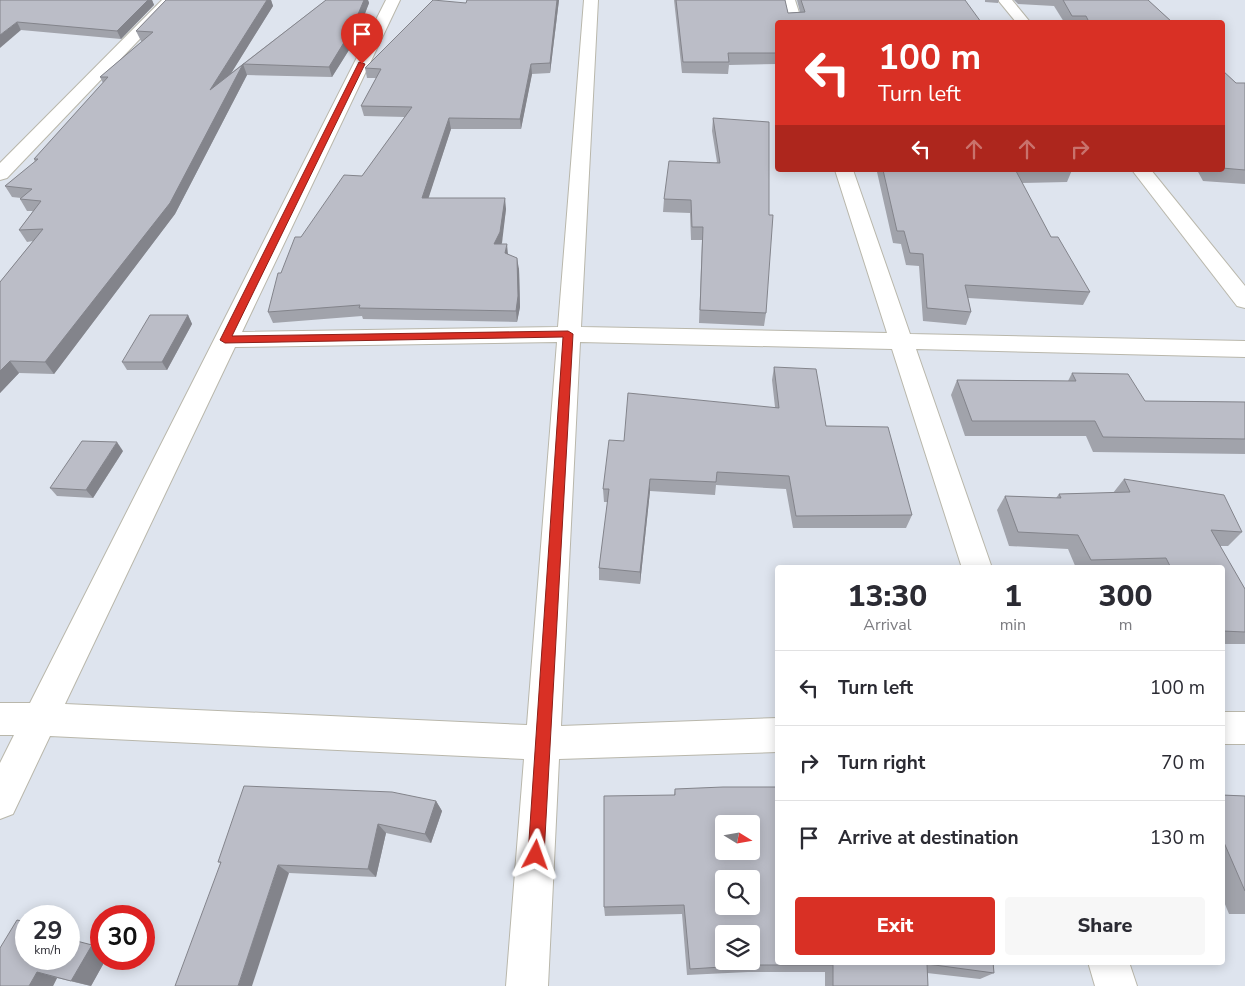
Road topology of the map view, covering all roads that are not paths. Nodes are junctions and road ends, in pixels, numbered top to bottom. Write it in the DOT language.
graph roads {
  1 [pos="170,0"];
  2 [pos="393,0"];
  3 [pos="591,0"];
  4 [pos="788,0"];
  5 [pos="1005,0"];
  6 [pos="795,20"];
  7 [pos="1021,20"];
  8 [pos="845,172"];
  9 [pos="1143,172"];
  10 [pos="0,174"];
  11 [pos="1245,301"];
  12 [pos="568,334"];
  13 [pos="225,340"];
  14 [pos="901,340"];
  15 [pos="1245,349"];
  16 [pos="976,565"];
  17 [pos="0,719"];
  18 [pos="40,719"];
  19 [pos="1225,728"];
  20 [pos="1245,728"];
  21 [pos="775,736"];
  22 [pos="544,743"];
  23 [pos="0,802"];
  24 [pos="1109,965"];
  25 [pos="527,986"];
  26 [pos="1116,986"];
  1 -- 10 [label="street"];
  2 -- 13 [label="street"];
  3 -- 12 [label="street"];
  4 -- 6 [label="street"];
  5 -- 7 [label="street"];
  8 -- 14 [label="street"];
  9 -- 11 [label="street"];
  12 -- 13 [label="street"];
  12 -- 14 [label="street"];
  12 -- 22 [label="street"];
  13 -- 18 [label="street"];
  14 -- 15 [label="street"];
  14 -- 16 [label="street"];
  17 -- 18 [label="street"];
  18 -- 22 [label="street"];
  18 -- 23 [label="street"];
  19 -- 20 [label="street"];
  21 -- 22 [label="street"];
  22 -- 25 [label="street"];
  24 -- 26 [label="street"];
}
